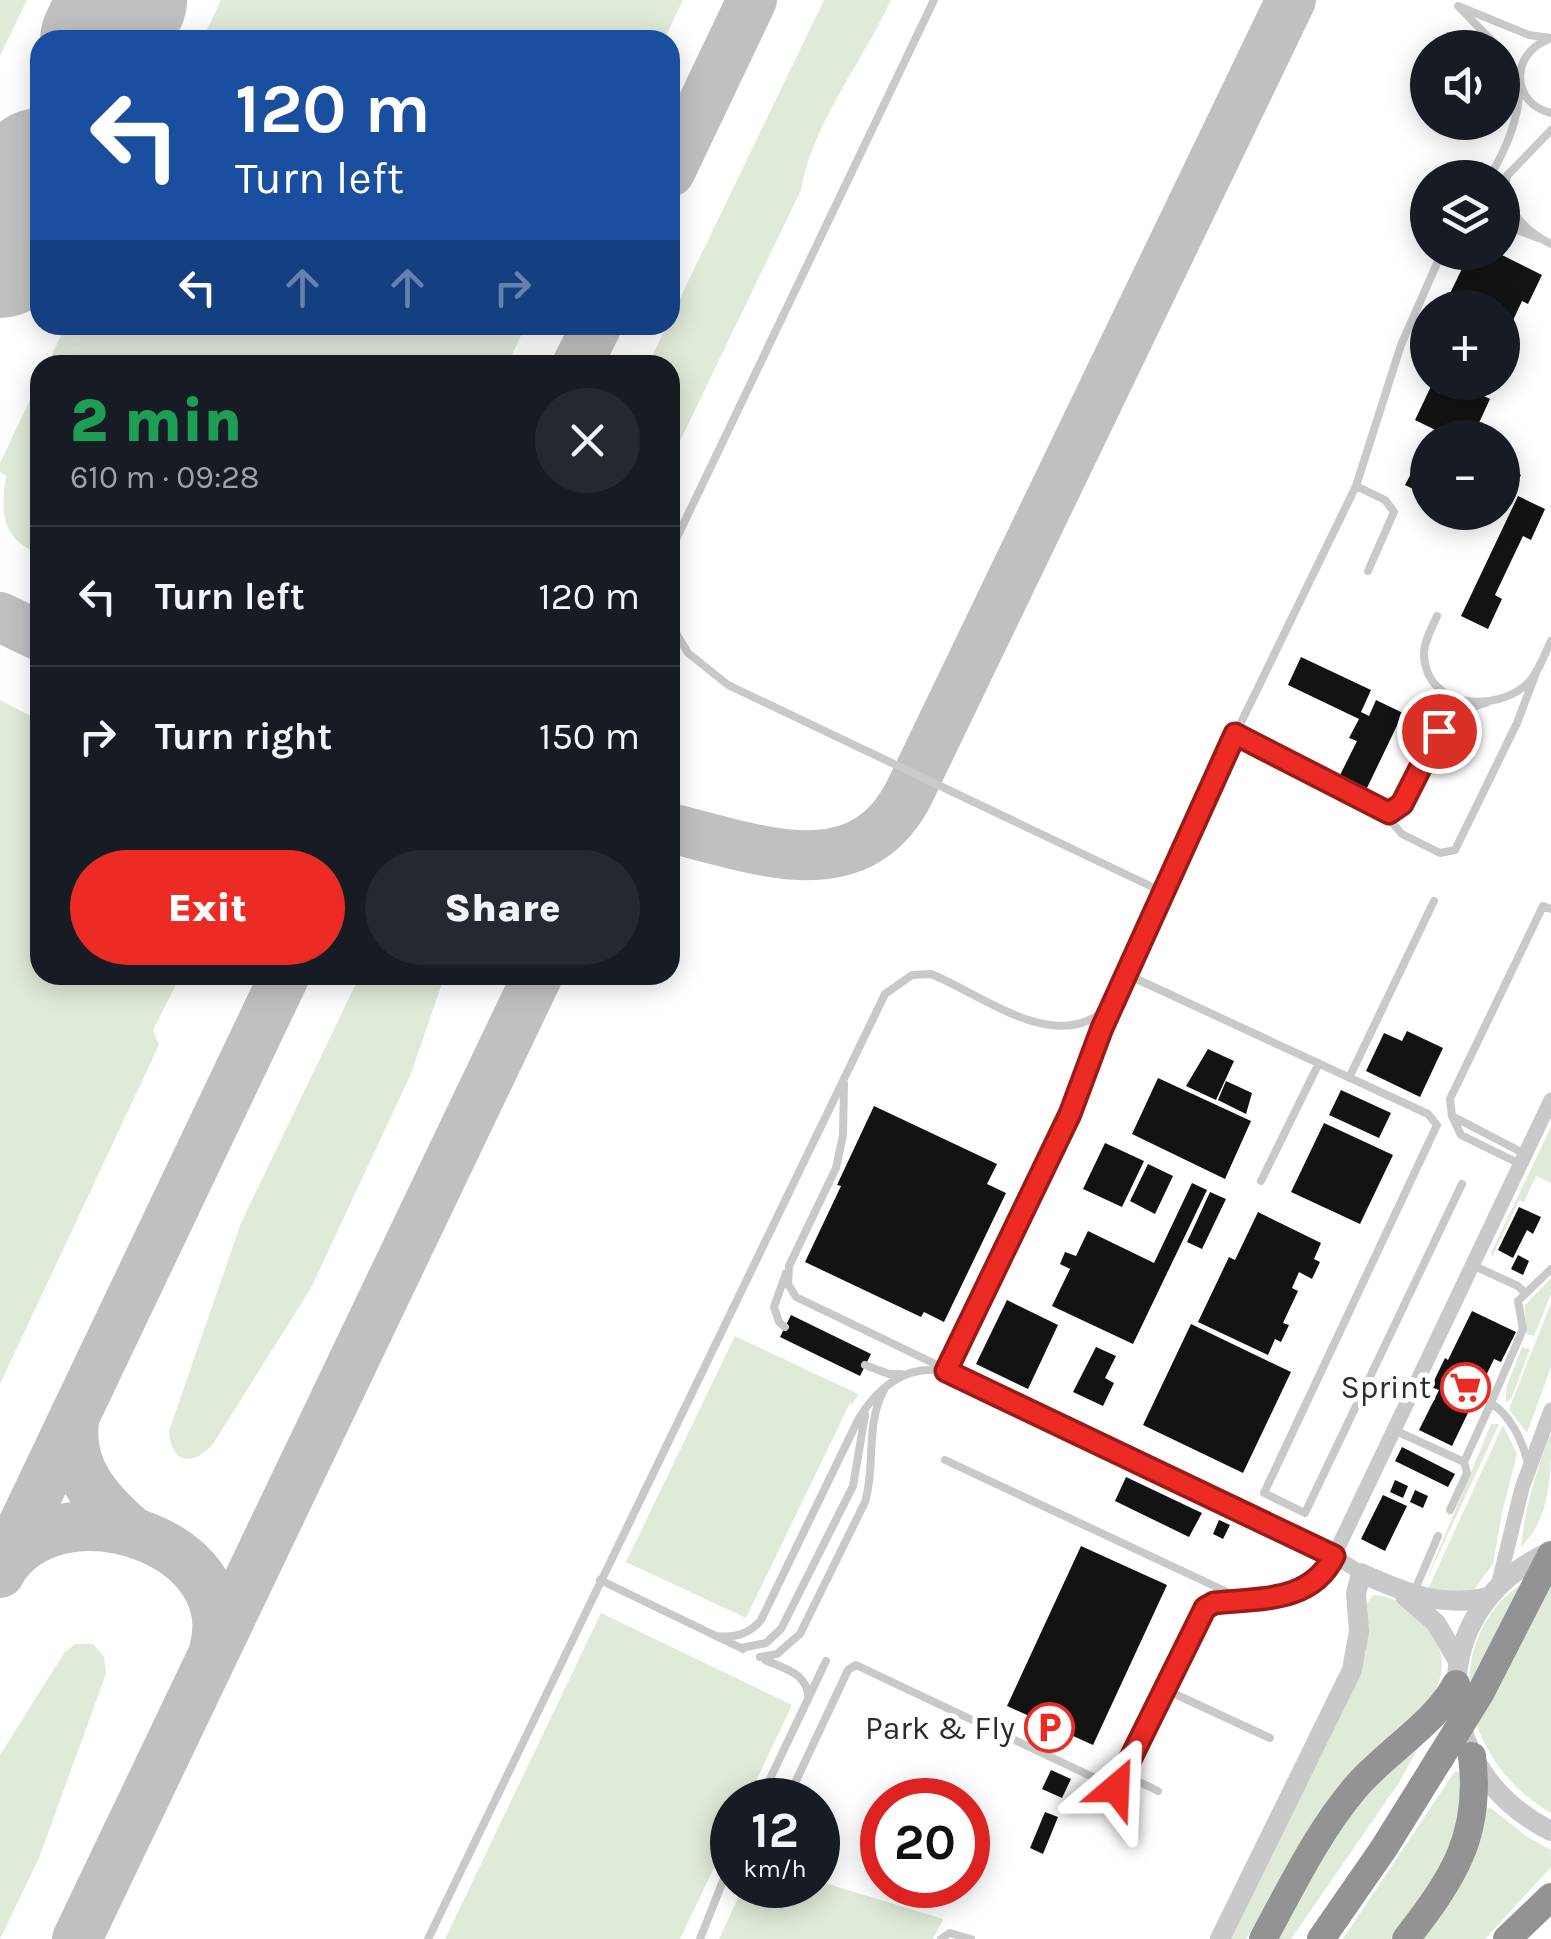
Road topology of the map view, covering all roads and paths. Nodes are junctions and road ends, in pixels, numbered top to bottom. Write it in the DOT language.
graph roads {
  1 [pos="934,0"];
  2 [pos="1449,0"];
  3 [pos="1458,6"];
  4 [pos="1481,30"];
  5 [pos="1551,38"];
  6 [pos="1520,71"];
  7 [pos="1520,83"];
  8 [pos="1551,113"];
  9 [pos="1551,130"];
  10 [pos="1520,162"];
  11 [pos="1520,218"];
  12 [pos="1520,231"];
  13 [pos="1546,241"];
  14 [pos="1434,270"];
  15 [pos="1356,486"];
  16 [pos="680,531"];
  17 [pos="1368,571"];
  18 [pos="1437,616"];
  19 [pos="680,640"];
  20 [pos="1551,642"];
  21 [pos="1536,673"];
  22 [pos="1486,703"];
  23 [pos="1235,734"];
  24 [pos="1383,812"];
  25 [pos="1165,892"];
  26 [pos="1434,901"];
  27 [pos="1551,909"];
  28 [pos="1128,975"];
  29 [pos="1117,998"];
  30 [pos="1319,1064"];
  31 [pos="844,1074"];
  32 [pos="1350,1078"];
  33 [pos="1551,1100"];
  34 [pos="1523,1159"];
  35 [pos="1262,1181"];
  36 [pos="1462,1184"];
  37 [pos="1472,1265"];
  38 [pos="790,1266"];
  39 [pos="1551,1268"];
  40 [pos="1524,1292"];
  41 [pos="785,1327"];
  42 [pos="865,1365"];
  43 [pos="946,1371"];
  44 [pos="891,1377"];
  45 [pos="872,1396"];
  46 [pos="1491,1403"];
  47 [pos="1551,1410"];
  48 [pos="1394,1430"];
  49 [pos="945,1460"];
  50 [pos="1464,1462"];
  51 [pos="1527,1472"];
  52 [pos="1450,1510"];
  53 [pos="1438,1536"];
  54 [pos="1551,1553"];
  55 [pos="1334,1556"];
  56 [pos="1361,1573"];
  57 [pos="600,1580"];
  58 [pos="1404,1591"];
  59 [pos="1493,1591"];
  60 [pos="1248,1599"];
  61 [pos="716,1636"];
  62 [pos="742,1648"];
  63 [pos="760,1658"];
  64 [pos="826,1661"];
  65 [pos="1457,1672"];
  66 [pos="1164,1689"];
  67 [pos="808,1700"];
  68 [pos="1270,1738"];
  69 [pos="1472,1756"];
  70 [pos="1123,1774"];
  71 [pos="771,1778"];
  72 [pos="797,1778"];
  73 [pos="1158,1790"];
  74 [pos="1551,1831"];
  75 [pos="1551,1897"];
  76 [pos="715,1908"];
  77 [pos="428,1939"];
  78 [pos="700,1939"];
  79 [pos="941,1939"];
  80 [pos="971,1939"];
  81 [pos="1220,1939"];
  82 [pos="1263,1939"];
  83 [pos="1321,1939"];
  84 [pos="1406,1939"];
  85 [pos="1507,1939"];
  1 -- 16 [label="lane"];
  2 -- 3 [label="lane"];
  3 -- 4 [label="lane"];
  3 -- 5 [label="lane"];
  5 -- 6 [label="lane"];
  7 -- 8 [label="lane"];
  9 -- 10 [label="lane"];
  11 -- 13 [label="lane"];
  12 -- 13 [label="lane"];
  14 -- 15 [label="lane"];
  15 -- 17 [label="lane"];
  15 -- 23 [label="lane"];
  18 -- 22 [label="lane"];
  19 -- 25 [label="lane"];
  20 -- 21 [label="lane"];
  21 -- 22 [label="lane"];
  21 -- 24 [label="lane"];
  22 -- 24 [label="lane"];
  23 -- 24 [label="lane"];
  23 -- 25 [label="lane"];
  25 -- 28 [label="lane"];
  26 -- 32 [label="lane"];
  27 -- 34 [label="lane"];
  28 -- 29 [label="lane"];
  28 -- 30 [label="lane"];
  29 -- 31 [label="lane"];
  29 -- 43 [label="lane"];
  30 -- 32 [label="lane"];
  30 -- 35 [label="lane"];
  31 -- 38 [label="lane"];
  31 -- 57 [label="lane"];
  32 -- 36 [label="lane"];
  33 -- 34 [label="street"];
  34 -- 37 [label="street"];
  37 -- 40 [label="lane"];
  37 -- 48 [label="street"];
  38 -- 41 [label="lane"];
  38 -- 43 [label="lane"];
  39 -- 40 [label="lane"];
  40 -- 46 [label="lane"];
  42 -- 44 [label="lane"];
  43 -- 44 [label="lane"];
  43 -- 55 [label="lane"];
  44 -- 45 [label="lane"];
  44 -- 63 [label="lane"];
  45 -- 61 [label="lane"];
  45 -- 62 [label="lane"];
  46 -- 50 [label="lane"];
  46 -- 51 [label="lane"];
  47 -- 51 [label="street"];
  48 -- 50 [label="lane"];
  48 -- 55 [label="street"];
  49 -- 60 [label="lane"];
  50 -- 52 [label="lane"];
  51 -- 59 [label="street"];
  53 -- 58 [label="lane"];
  54 -- 59 [label="street"];
  54 -- 83 [label="highway, bridge"];
  55 -- 56 [label="street"];
  55 -- 60 [label="lane"];
  56 -- 58 [label="street"];
  56 -- 81 [label="street"];
  57 -- 61 [label="lane"];
  57 -- 77 [label="lane"];
  58 -- 59 [label="street"];
  58 -- 65 [label="street"];
  59 -- 65 [label="street"];
  60 -- 66 [label="lane"];
  61 -- 62 [label="lane"];
  62 -- 63 [label="lane"];
  63 -- 67 [label="lane"];
  64 -- 67 [label="lane"];
  65 -- 69 [label="street"];
  65 -- 82 [label="highway"];
  66 -- 68 [label="lane"];
  66 -- 70 [label="lane"];
  67 -- 71 [label="lane"];
  69 -- 74 [label="street"];
  69 -- 84 [label="highway"];
  70 -- 72 [label="lane"];
  70 -- 73 [label="lane"];
  75 -- 85 [label="highway"];
  76 -- 78 [label="lane"];
  79 -- 80 [label="lane"];
}
